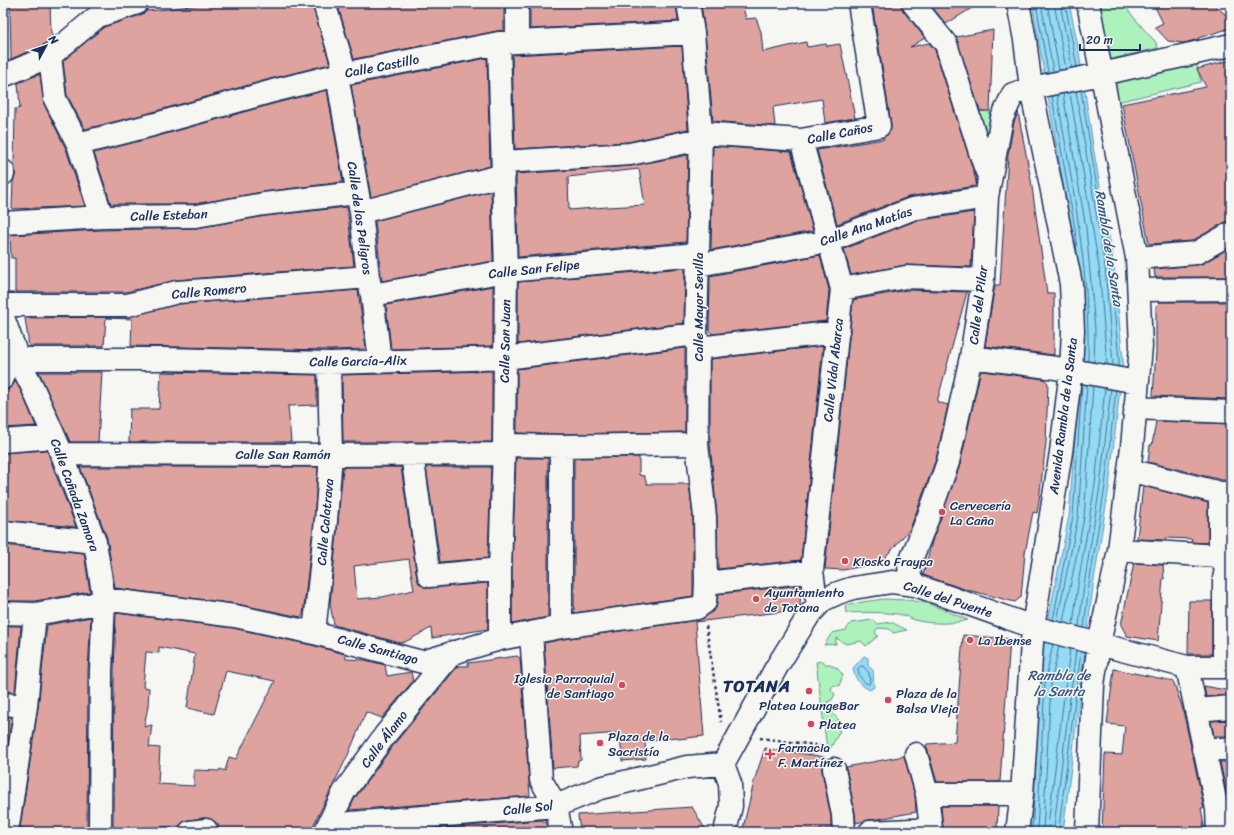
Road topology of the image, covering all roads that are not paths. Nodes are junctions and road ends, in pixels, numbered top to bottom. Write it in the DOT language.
graph roads {
  1 [pos="137,3"];
  2 [pos="324,3"];
  3 [pos="517,3"];
  4 [pos="688,3"];
  5 [pos="858,3"];
  6 [pos="913,3"];
  7 [pos="1018,3"];
  8 [pos="1088,3"];
  9 [pos="693,33"];
  10 [pos="508,42"];
  11 [pos="1231,45"];
  12 [pos="50,56"];
  13 [pos="1102,74"];
  14 [pos="337,75"];
  15 [pos="3,76"];
  16 [pos="1032,88"];
  17 [pos="701,136"];
  18 [pos="801,140"];
  19 [pos="78,144"];
  20 [pos="503,169"];
  21 [pos="3,171"];
  22 [pos="3,174"];
  23 [pos="987,197"];
  24 [pos="359,202"];
  25 [pos="102,216"];
  26 [pos="3,223"];
  27 [pos="1231,232"];
  28 [pos="829,241"];
  29 [pos="1137,258"];
  30 [pos="698,260"];
  31 [pos="506,271"];
  32 [pos="983,280"];
  33 [pos="370,286"];
  34 [pos="842,289"];
  35 [pos="1231,289"];
  36 [pos="1139,290"];
  37 [pos="3,314"];
  38 [pos="838,332"];
  39 [pos="697,341"];
  40 [pos="16,351"];
  41 [pos="971,356"];
  42 [pos="505,358"];
  43 [pos="380,361"];
  44 [pos="329,363"];
  45 [pos="1071,370"];
  46 [pos="3,378"];
  47 [pos="1137,382"];
  48 [pos="1135,408"];
  49 [pos="1231,412"];
  50 [pos="3,441"];
  51 [pos="697,444"];
  52 [pos="58,446"];
  53 [pos="561,446"];
  54 [pos="504,449"];
  55 [pos="412,454"];
  56 [pos="331,455"];
  57 [pos="1129,470"];
  58 [pos="1226,493"];
  59 [pos="3,532"];
  60 [pos="922,532"];
  61 [pos="95,542"];
  62 [pos="1120,550"];
  63 [pos="1226,565"];
  64 [pos="500,569"];
  65 [pos="812,571"];
  66 [pos="706,583"];
  67 [pos="915,585"];
  68 [pos="871,586"];
  69 [pos="104,599"];
  70 [pos="819,604"];
  71 [pos="697,608"];
  72 [pos="3,613"];
  73 [pos="35,614"];
  74 [pos="561,627"];
  75 [pos="1034,627"];
  76 [pos="314,633"];
  77 [pos="531,633"];
  78 [pos="500,639"];
  79 [pos="1099,644"];
  80 [pos="453,652"];
  81 [pos="1187,667"];
  82 [pos="1228,667"];
  83 [pos="3,704"];
  84 [pos="26,706"];
  85 [pos="1231,707"];
  86 [pos="1197,710"];
  87 [pos="1204,749"];
  88 [pos="1231,749"];
  89 [pos="916,754"];
  90 [pos="723,764"];
  91 [pos="834,769"];
  92 [pos="927,794"];
  93 [pos="1022,794"];
  94 [pos="556,806"];
  95 [pos="1224,808"];
  96 [pos="931,830"];
  97 [pos="326,831"];
  98 [pos="7,832"];
  99 [pos="100,832"];
  100 [pos="190,832"];
  101 [pos="207,832"];
  102 [pos="561,832"];
  103 [pos="725,832"];
  104 [pos="844,832"];
  105 [pos="870,832"];
  106 [pos="1017,832"];
  107 [pos="1087,832"];
  108 [pos="1218,832"];
  1 -- 12 [label="street"];
  2 -- 14 [label="street"];
  3 -- 10 [label="street, Calle San Juan"];
  4 -- 9 [label="street, Calle Mayor Sevilla"];
  5 -- 18 [label="street, Calle Caños"];
  6 -- 23 [label="street"];
  7 -- 16 [label="street, Avenida Rambla de la Santa"];
  8 -- 13 [label="street"];
  9 -- 10 [label="street, Calle Castillo"];
  9 -- 17 [label="street, Calle Mayor Sevilla"];
  10 -- 14 [label="street, Calle Castillo"];
  10 -- 20 [label="street, Calle San Juan"];
  11 -- 13 [label="street, Calle del Pilar"];
  12 -- 15 [label="street"];
  12 -- 19 [label="street"];
  13 -- 16 [label="street, Calle del Pilar"];
  13 -- 29 [label="street"];
  14 -- 19 [label="street, Calle Castillo"];
  14 -- 24 [label="street, Calle de los Peligros"];
  16 -- 23 [label="street, Calle del Pilar"];
  16 -- 45 [label="street, Avenida Rambla de la Santa"];
  17 -- 18 [label="street, Calle Caños"];
  17 -- 20 [label="street, Calle Esteban"];
  17 -- 30 [label="street, Calle Mayor Sevilla"];
  18 -- 28 [label="street, Calle Vidal Abarca"];
  19 -- 25 [label="street"];
  20 -- 24 [label="street, Calle Esteban"];
  20 -- 31 [label="street, Calle San Juan"];
  21 -- 22 [label="street"];
  23 -- 28 [label="street, Calle Ana Matías"];
  23 -- 32 [label="street, Calle del Pilar"];
  24 -- 25 [label="street, Calle Esteban"];
  24 -- 33 [label="street, Calle de los Peligros"];
  25 -- 26 [label="street, Calle Esteban"];
  27 -- 29 [label="street"];
  28 -- 30 [label="street, Calle Ana Matías"];
  28 -- 34 [label="street, Calle Vidal Abarca"];
  29 -- 36 [label="street"];
  30 -- 31 [label="street, Calle San Felipe"];
  30 -- 39 [label="street, Calle Mayor Sevilla"];
  31 -- 33 [label="street, Calle San Felipe"];
  31 -- 42 [label="street, Calle San Juan"];
  32 -- 34 [label="street"];
  32 -- 41 [label="street, Calle del Pilar"];
  33 -- 37 [label="street, Calle Romero"];
  33 -- 43 [label="street, Calle de los Peligros"];
  34 -- 38 [label="street, Calle Vidal Abarca"];
  35 -- 36 [label="street"];
  36 -- 47 [label="street"];
  37 -- 40 [label="street, Calle Cañada Zamora"];
  38 -- 39 [label="street, Calle García-Alix"];
  38 -- 65 [label="street, Calle Vidal Abarca"];
  39 -- 42 [label="street, Calle García-Alix"];
  39 -- 51 [label="street, Calle Mayor Sevilla"];
  40 -- 44 [label="street, Calle García-Alix"];
  40 -- 46 [label="street"];
  40 -- 52 [label="street, Calle Cañada Zamora"];
  41 -- 45 [label="street"];
  41 -- 60 [label="street, Calle del Pilar"];
  42 -- 43 [label="street, Calle García-Alix"];
  42 -- 54 [label="street, Calle San Juan"];
  43 -- 44 [label="street, Calle García-Alix"];
  44 -- 56 [label="street, Calle Calatrava"];
  45 -- 47 [label="street"];
  45 -- 75 [label="street, Avenida Rambla de la Santa"];
  47 -- 48 [label="street"];
  48 -- 49 [label="street"];
  48 -- 57 [label="street"];
  50 -- 52 [label="street, Calle San Ramón"];
  51 -- 53 [label="street, Calle San Ramón"];
  51 -- 66 [label="street, Calle Mayor Sevilla"];
  52 -- 56 [label="street, Calle San Ramón"];
  52 -- 61 [label="street, Calle Cañada Zamora"];
  53 -- 54 [label="street, Calle San Ramón"];
  53 -- 74 [label="street"];
  54 -- 55 [label="street, Calle San Ramón"];
  54 -- 64 [label="street, Calle San Juan"];
  55 -- 56 [label="street, Calle San Ramón"];
  55 -- 64 [label="street"];
  56 -- 76 [label="street, Calle Calatrava"];
  57 -- 58 [label="street"];
  57 -- 62 [label="street"];
  58 -- 63 [label="street"];
  59 -- 61 [label="street"];
  60 -- 67 [label="street, Calle del Pilar"];
  60 -- 68 [label="street, Calle del Pilar"];
  61 -- 69 [label="street, Calle Cañada Zamora"];
  62 -- 63 [label="street"];
  62 -- 79 [label="street"];
  63 -- 82 [label="street"];
  64 -- 78 [label="street, Calle San Juan"];
  65 -- 66 [label="street"];
  65 -- 70 [label="street, Calle Vidal Abarca"];
  66 -- 71 [label="street, Calle Mayor Sevilla"];
  67 -- 68 [label="street, Calle del Puente"];
  67 -- 75 [label="street, Calle del Puente"];
  68 -- 70 [label="street, Calle del Puente"];
  69 -- 73 [label="street"];
  69 -- 76 [label="street, Calle Santiago"];
  69 -- 99 [label="street, Calle Cañada Zamora"];
  70 -- 90 [label="street, Calle del Puente"];
  71 -- 74 [label="street, Calle Santiago"];
  72 -- 73 [label="street"];
  73 -- 84 [label="street"];
  74 -- 77 [label="street, Calle Santiago"];
  75 -- 79 [label="street, Calle del Puente"];
  75 -- 93 [label="street, Avenida Rambla de la Santa"];
  76 -- 80 [label="street, Calle Santiago"];
  77 -- 78 [label="street, Calle Santiago"];
  77 -- 94 [label="street"];
  78 -- 80 [label="street, Calle Santiago"];
  79 -- 81 [label="street"];
  79 -- 107 [label="street"];
  80 -- 97 [label="street, Calle Álamo"];
  81 -- 82 [label="street"];
  81 -- 86 [label="street"];
  83 -- 84 [label="street"];
  84 -- 98 [label="street"];
  85 -- 86 [label="street"];
  86 -- 87 [label="street"];
  87 -- 88 [label="street"];
  87 -- 95 [label="street"];
  89 -- 92 [label="street"];
  90 -- 94 [label="street, Calle Sol"];
  90 -- 103 [label="street"];
  91 -- 104 [label="street"];
  92 -- 93 [label="street"];
  92 -- 96 [label="street"];
  93 -- 106 [label="street, Avenida Rambla de la Santa"];
  94 -- 97 [label="street, Calle Sol"];
  94 -- 102 [label="street"];
  95 -- 108 [label="street"];
  96 -- 105 [label="street"];
  100 -- 101 [label="street"];
}
